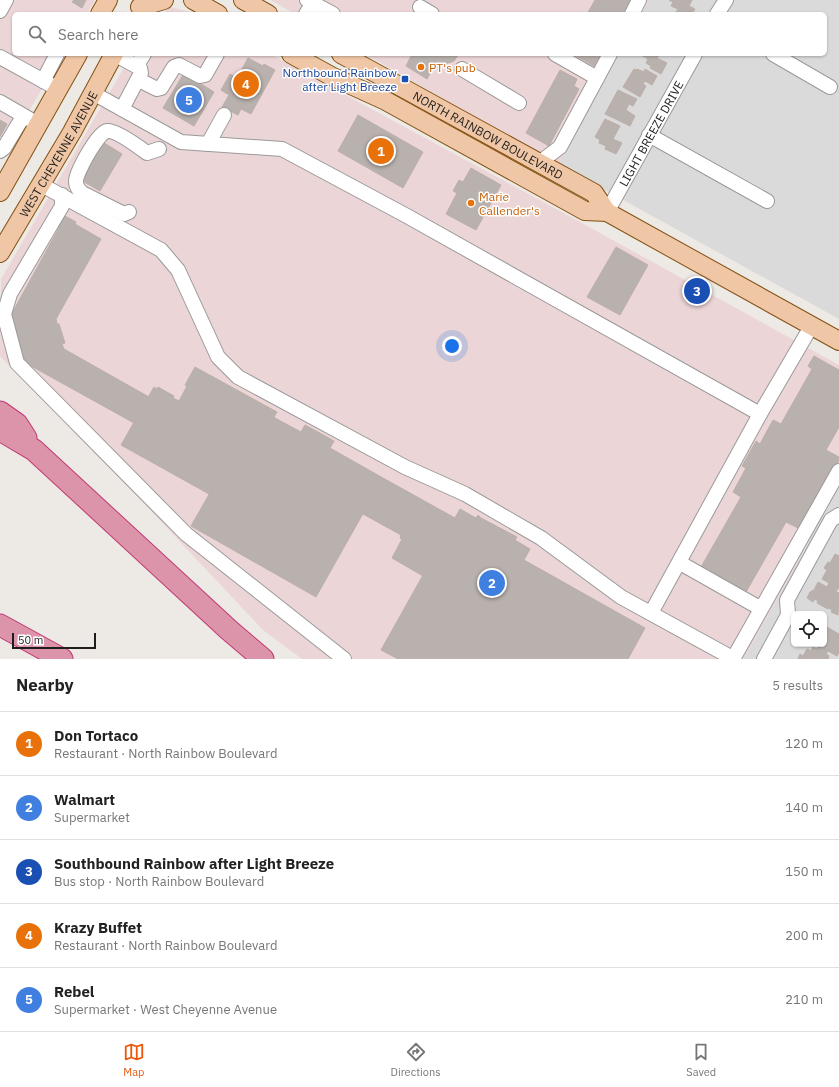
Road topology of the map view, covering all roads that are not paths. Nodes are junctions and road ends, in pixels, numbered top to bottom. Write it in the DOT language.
graph roads {
  1 [pos="6,0"];
  2 [pos="108,0"];
  3 [pos="164,0"];
  4 [pos="193,0"];
  5 [pos="243,0"];
  6 [pos="639,0"];
  7 [pos="726,0"];
  8 [pos="309,6"];
  9 [pos="141,7"];
  10 [pos="420,7"];
  11 [pos="0,11"];
  12 [pos="101,12"];
  13 [pos="214,12"];
  14 [pos="264,12"];
  15 [pos="327,12"];
  16 [pos="429,12"];
  17 [pos="633,12"];
  18 [pos="719,12"];
  19 [pos="57,56"];
  20 [pos="76,56"];
  21 [pos="113,56"];
  22 [pos="118,56"];
  23 [pos="143,56"];
  24 [pos="216,56"];
  25 [pos="295,56"];
  26 [pos="345,56"];
  27 [pos="558,56"];
  28 [pos="609,56"];
  29 [pos="694,56"];
  30 [pos="776,56"];
  31 [pos="0,57"];
  32 [pos="135,65"];
  33 [pos="462,69"];
  34 [pos="597,78"];
  35 [pos="137,82"];
  36 [pos="50,85"];
  37 [pos="830,87"];
  38 [pos="93,93"];
  39 [pos="0,102"];
  40 [pos="519,103"];
  41 [pos="122,109"];
  42 [pos="224,114"];
  43 [pos="32,121"];
  44 [pos="468,124"];
  45 [pos="649,135"];
  46 [pos="458,140"];
  47 [pos="208,144"];
  48 [pos="159,149"];
  49 [pos="0,152"];
  50 [pos="16,162"];
  51 [pos="539,163"];
  52 [pos="40,184"];
  53 [pos="0,192"];
  54 [pos="62,195"];
  55 [pos="768,201"];
  56 [pos="129,212"];
  57 [pos="607,212"];
  58 [pos="0,253"];
  59 [pos="812,326"];
  60 [pos="839,340"];
  61 [pos="0,412"];
  62 [pos="760,414"];
  63 [pos="0,430"];
  64 [pos="34,450"];
  65 [pos="839,471"];
  66 [pos="839,515"];
  67 [pos="681,559"];
  68 [pos="764,604"];
  69 [pos="651,613"];
  70 [pos="0,625"];
  71 [pos="62,659"];
  72 [pos="263,659"];
  73 [pos="344,659"];
  74 [pos="734,659"];
  75 [pos="764,659"];
  1 -- 11 [label="street"];
  2 -- 12 [label="main road"];
  3 -- 9 [label="main road"];
  4 -- 13 [label="main road"];
  5 -- 14 [label="main road"];
  6 -- 17 [label="street"];
  7 -- 18 [label="street"];
  8 -- 15 [label="street"];
  10 -- 16 [label="street"];
  19 -- 36 [label="street"];
  20 -- 36 [label="main road"];
  21 -- 38 [label="main road, WEST CHEYENNE AVENUE"];
  22 -- 32 [label="street"];
  23 -- 32 [label="street"];
  24 -- 35 [label="street"];
  25 -- 46 [label="main road, NORTH RAINBOW BOULEVARD"];
  26 -- 44 [label="main road, NORTH RAINBOW BOULEVARD"];
  27 -- 34 [label="street"];
  28 -- 34 [label="street"];
  29 -- 45 [label="street, LIGHT BREEZE DRIVE"];
  30 -- 37 [label="street"];
  31 -- 36 [label="street"];
  32 -- 35 [label="street"];
  33 -- 40 [label="street"];
  34 -- 51 [label="street"];
  35 -- 41 [label="street"];
  36 -- 43 [label="main road"];
  38 -- 41 [label="street"];
  38 -- 52 [label="main road, WEST CHEYENNE AVENUE"];
  39 -- 43 [label="street"];
  41 -- 47 [label="street"];
  42 -- 47 [label="street"];
  43 -- 49 [label="street"];
  43 -- 50 [label="main road"];
  44 -- 46 [label="main road"];
  44 -- 51 [label="main road, NORTH RAINBOW BOULEVARD"];
  45 -- 55 [label="street"];
  45 -- 57 [label="street, LIGHT BREEZE DRIVE"];
  46 -- 57 [label="main road, NORTH RAINBOW BOULEVARD"];
  47 -- 62 [label="street"];
  48 -- 56 [label="street"];
  49 -- 50 [label="street"];
  50 -- 53 [label="main road"];
  51 -- 57 [label="main road, NORTH RAINBOW BOULEVARD"];
  52 -- 54 [label="street"];
  52 -- 58 [label="main road, WEST CHEYENNE AVENUE"];
  54 -- 69 [label="street"];
  54 -- 73 [label="street"];
  57 -- 59 [label="main road, NORTH RAINBOW BOULEVARD"];
  59 -- 60 [label="main road, NORTH RAINBOW BOULEVARD"];
  59 -- 62 [label="street"];
  61 -- 64 [label="highway"];
  62 -- 67 [label="street"];
  63 -- 64 [label="highway"];
  64 -- 72 [label="highway"];
  65 -- 68 [label="street"];
  66 -- 75 [label="street"];
  67 -- 68 [label="street"];
  67 -- 69 [label="street"];
  68 -- 74 [label="street"];
  69 -- 74 [label="street"];
  70 -- 71 [label="highway"];
}
